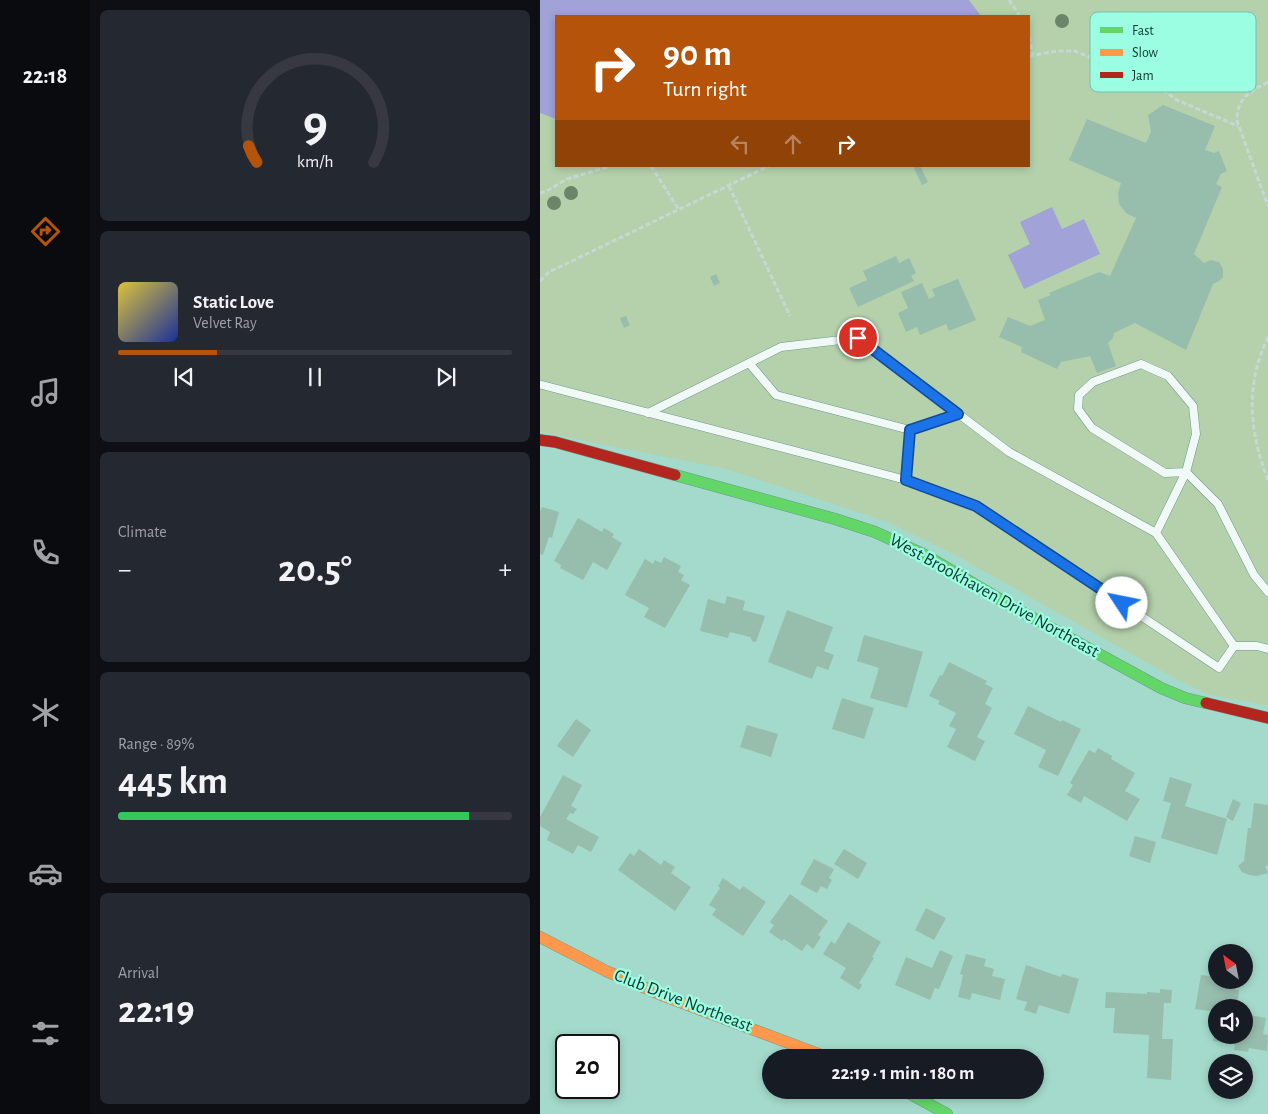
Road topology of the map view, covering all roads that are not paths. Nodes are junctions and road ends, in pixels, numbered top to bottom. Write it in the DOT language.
graph roads {
  1 [pos="749,363"];
  2 [pos="542,385"];
  3 [pos="648,412"];
  4 [pos="958,414"];
  5 [pos="910,430"];
  6 [pos="540,440"];
  7 [pos="1186,472"];
  8 [pos="906,480"];
  9 [pos="1156,534"];
  10 [pos="1268,592"];
  11 [pos="1234,646"];
  12 [pos="1268,649"];
  13 [pos="1268,718"];
  14 [pos="540,937"];
  15 [pos="805,1049"];
  16 [pos="920,1099"];
  17 [pos="947,1114"];
  1 -- 3 [label="lane"];
  1 -- 4 [label="lane"];
  1 -- 5 [label="lane"];
  2 -- 3 [label="lane"];
  3 -- 8 [label="lane"];
  4 -- 5 [label="lane"];
  4 -- 9 [label="lane"];
  5 -- 8 [label="lane"];
  6 -- 13 [label="street, West Brookhaven Drive Northeast"];
  7 -- 7 [label="lane"];
  7 -- 9 [label="lane"];
  7 -- 10 [label="lane"];
  8 -- 11 [label="lane"];
  9 -- 11 [label="lane"];
  11 -- 12 [label="lane"];
  14 -- 15 [label="street, Club Drive Northeast"];
  16 -- 17 [label="street"];
}
